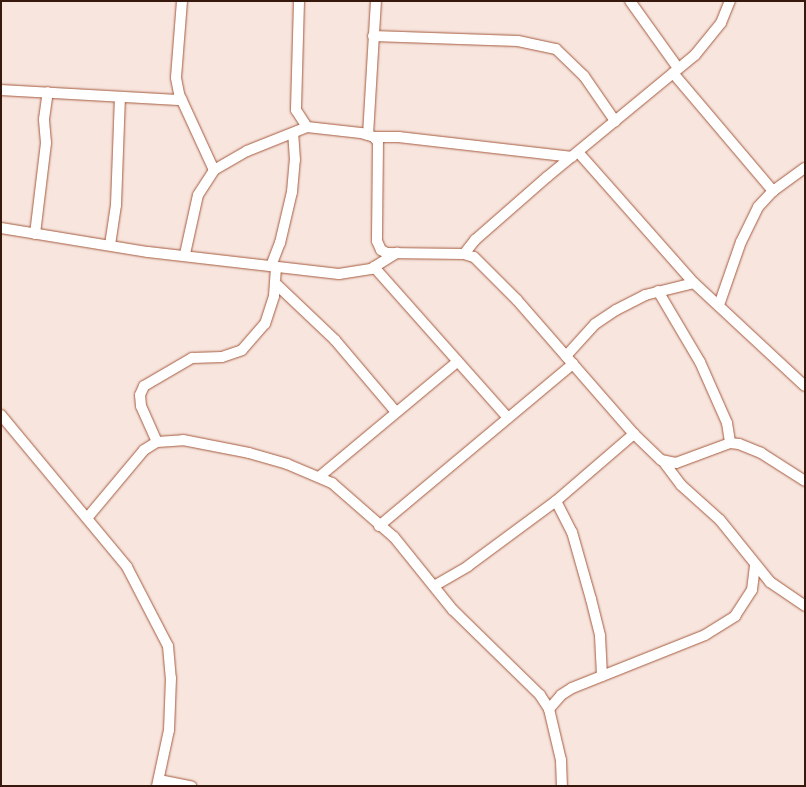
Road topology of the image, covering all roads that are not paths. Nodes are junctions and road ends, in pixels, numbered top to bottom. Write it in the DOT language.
graph roads {
  1 [pos="182,1"];
  2 [pos="299,1"];
  3 [pos="376,1"];
  4 [pos="630,1"];
  5 [pos="730,1"];
  6 [pos="373,36"];
  7 [pos="675,70"];
  8 [pos="1,90"];
  9 [pos="48,92"];
  10 [pos="120,97"];
  11 [pos="182,100"];
  12 [pos="615,121"];
  13 [pos="307,127"];
  14 [pos="293,133"];
  15 [pos="371,136"];
  16 [pos="575,154"];
  17 [pos="805,168"];
  18 [pos="214,170"];
  19 [pos="773,190"];
  20 [pos="1,228"];
  21 [pos="35,234"];
  22 [pos="110,245"];
  23 [pos="397,253"];
  24 [pos="185,254"];
  25 [pos="464,254"];
  26 [pos="274,267"];
  27 [pos="374,268"];
  28 [pos="275,282"];
  29 [pos="694,283"];
  30 [pos="658,291"];
  31 [pos="719,305"];
  32 [pos="570,360"];
  33 [pos="457,362"];
  34 [pos="805,386"];
  35 [pos="396,412"];
  36 [pos="1,415"];
  37 [pos="507,417"];
  38 [pos="634,434"];
  39 [pos="157,442"];
  40 [pos="730,443"];
  41 [pos="663,461"];
  42 [pos="319,477"];
  43 [pos="805,480"];
  44 [pos="556,501"];
  45 [pos="88,517"];
  46 [pos="379,526"];
  47 [pos="754,565"];
  48 [pos="434,586"];
  49 [pos="805,606"];
  50 [pos="602,676"];
  51 [pos="550,709"];
  52 [pos="158,783"];
  53 [pos="192,786"];
  54 [pos="562,786"];
  1 -- 11 [label="street"];
  2 -- 13 [label="street"];
  3 -- 6 [label="street"];
  4 -- 7 [label="street"];
  5 -- 7 [label="street"];
  6 -- 12 [label="street"];
  6 -- 15 [label="street"];
  7 -- 12 [label="street"];
  7 -- 19 [label="street"];
  8 -- 9 [label="street"];
  9 -- 10 [label="street"];
  9 -- 21 [label="street"];
  10 -- 11 [label="street"];
  10 -- 22 [label="street"];
  11 -- 18 [label="street"];
  12 -- 16 [label="street"];
  13 -- 14 [label="street"];
  13 -- 15 [label="street"];
  14 -- 18 [label="street"];
  14 -- 26 [label="street"];
  15 -- 16 [label="street"];
  15 -- 23 [label="street"];
  16 -- 25 [label="street"];
  16 -- 29 [label="street"];
  17 -- 19 [label="street"];
  18 -- 24 [label="street"];
  19 -- 31 [label="street"];
  20 -- 21 [label="street"];
  21 -- 22 [label="street"];
  22 -- 24 [label="street"];
  23 -- 25 [label="street"];
  23 -- 27 [label="street"];
  24 -- 26 [label="street"];
  25 -- 32 [label="street"];
  26 -- 27 [label="street"];
  26 -- 28 [label="street"];
  27 -- 33 [label="street"];
  28 -- 35 [label="street"];
  28 -- 39 [label="street"];
  29 -- 30 [label="street"];
  29 -- 31 [label="street"];
  30 -- 32 [label="street"];
  30 -- 40 [label="street"];
  31 -- 34 [label="street"];
  32 -- 37 [label="street"];
  32 -- 38 [label="street"];
  33 -- 35 [label="street"];
  33 -- 37 [label="street"];
  35 -- 42 [label="street"];
  36 -- 45 [label="street"];
  37 -- 46 [label="street"];
  38 -- 41 [label="street"];
  38 -- 44 [label="street"];
  39 -- 42 [label="street"];
  39 -- 45 [label="street"];
  40 -- 41 [label="street"];
  40 -- 43 [label="street"];
  41 -- 47 [label="street"];
  42 -- 46 [label="street"];
  44 -- 48 [label="street"];
  44 -- 50 [label="street"];
  45 -- 52 [label="street"];
  46 -- 48 [label="street"];
  47 -- 49 [label="street"];
  47 -- 50 [label="street"];
  48 -- 51 [label="street"];
  50 -- 51 [label="street"];
  51 -- 54 [label="street"];
  52 -- 53 [label="street"];
}
